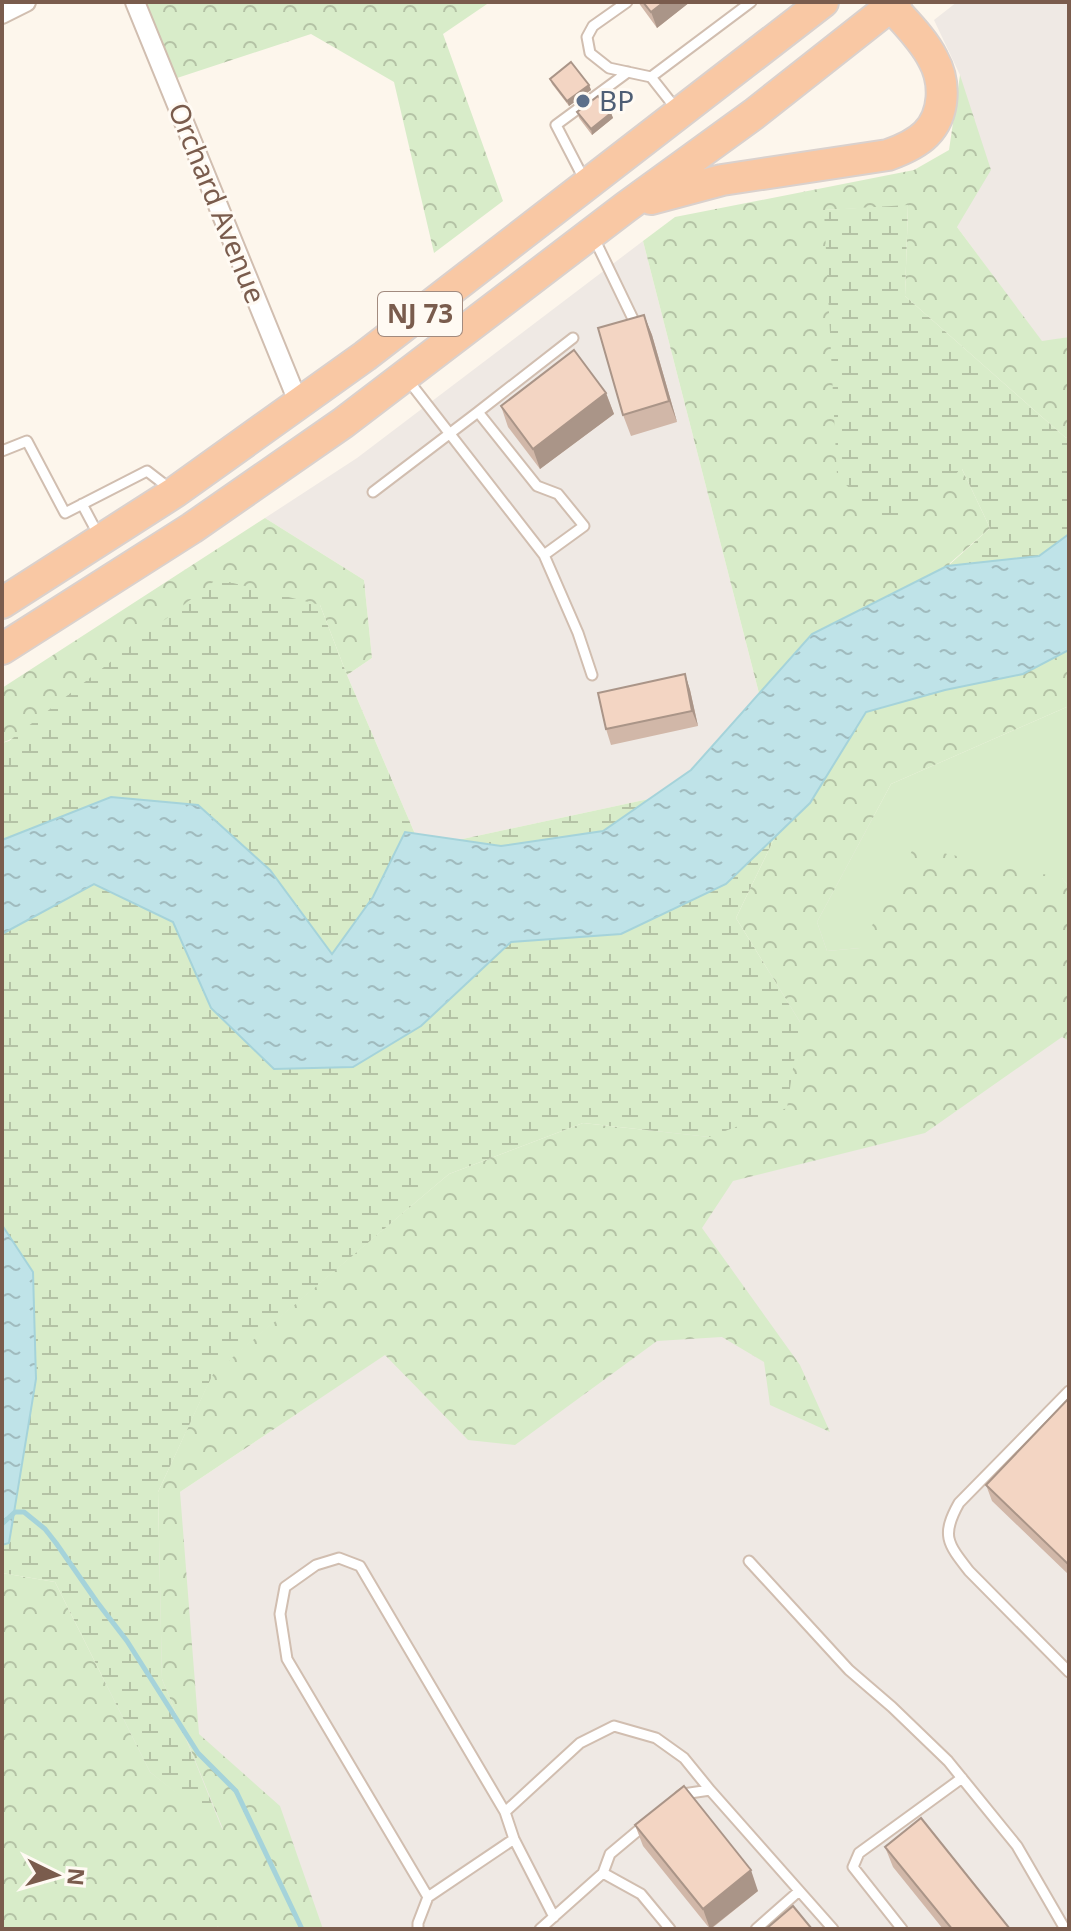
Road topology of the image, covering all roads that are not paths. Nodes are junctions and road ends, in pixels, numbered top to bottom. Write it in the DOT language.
graph roads {
  1 [pos="26,2"];
  2 [pos="135,2"];
  3 [pos="627,2"];
  4 [pos="751,2"];
  5 [pos="823,2"];
  6 [pos="891,3"];
  7 [pos="2,14"];
  8 [pos="628,72"];
  9 [pos="651,77"];
  10 [pos="679,113"];
  11 [pos="587,184"];
  12 [pos="626,207"];
  13 [pos="592,233"];
  14 [pos="634,321"];
  15 [pos="573,338"];
  16 [pos="405,377"];
  17 [pos="299,404"];
  18 [pos="478,412"];
  19 [pos="451,434"];
  20 [pos="2,451"];
  21 [pos="175,492"];
  22 [pos="373,492"];
  23 [pos="82,504"];
  24 [pos="102,541"];
  25 [pos="544,555"];
  26 [pos="4,596"];
  27 [pos="2,649"];
  28 [pos="592,675"];
  29 [pos="1069,1391"];
  30 [pos="749,1561"];
  31 [pos="1069,1672"];
  32 [pos="962,1778"];
  33 [pos="710,1790"];
  34 [pos="670,1804"];
  35 [pos="505,1812"];
  36 [pos="658,1814"];
  37 [pos="514,1839"];
  38 [pos="603,1873"];
  39 [pos="799,1891"];
  40 [pos="428,1897"];
  41 [pos="554,1917"];
  42 [pos="418,1929"];
  43 [pos="540,1929"];
  44 [pos="670,1929"];
  45 [pos="756,1929"];
  46 [pos="833,1929"];
  47 [pos="902,1929"];
  48 [pos="1065,1929"];
  1 -- 7 [label="street"];
  2 -- 17 [label="street, Orchard Avenue"];
  3 -- 8 [label="lane"];
  4 -- 9 [label="lane"];
  5 -- 10 [label="highway, NJ 73"];
  6 -- 12 [label="highway, NJ 73"];
  6 -- 12 [label="highway"];
  8 -- 9 [label="lane"];
  8 -- 11 [label="lane"];
  9 -- 10 [label="lane"];
  10 -- 11 [label="highway, NJ 73"];
  11 -- 17 [label="highway, NJ 73"];
  12 -- 13 [label="highway, NJ 73"];
  13 -- 14 [label="lane"];
  13 -- 16 [label="highway, NJ 73"];
  15 -- 18 [label="lane"];
  16 -- 19 [label="lane"];
  16 -- 27 [label="highway, NJ 73"];
  17 -- 21 [label="highway, NJ 73"];
  18 -- 19 [label="lane"];
  18 -- 25 [label="lane"];
  19 -- 22 [label="lane"];
  19 -- 25 [label="lane"];
  20 -- 23 [label="lane"];
  21 -- 23 [label="lane"];
  21 -- 24 [label="highway, NJ 73"];
  23 -- 24 [label="lane"];
  24 -- 26 [label="highway, NJ 73"];
  25 -- 28 [label="lane"];
  29 -- 31 [label="lane"];
  30 -- 32 [label="lane"];
  32 -- 47 [label="lane"];
  32 -- 48 [label="lane"];
  33 -- 34 [label="lane"];
  33 -- 35 [label="lane"];
  33 -- 39 [label="lane"];
  35 -- 37 [label="lane"];
  35 -- 40 [label="lane"];
  36 -- 38 [label="lane"];
  37 -- 40 [label="lane"];
  37 -- 41 [label="lane"];
  38 -- 41 [label="lane"];
  38 -- 44 [label="lane"];
  39 -- 45 [label="lane"];
  39 -- 46 [label="lane"];
  40 -- 42 [label="lane"];
  41 -- 43 [label="lane"];
}
